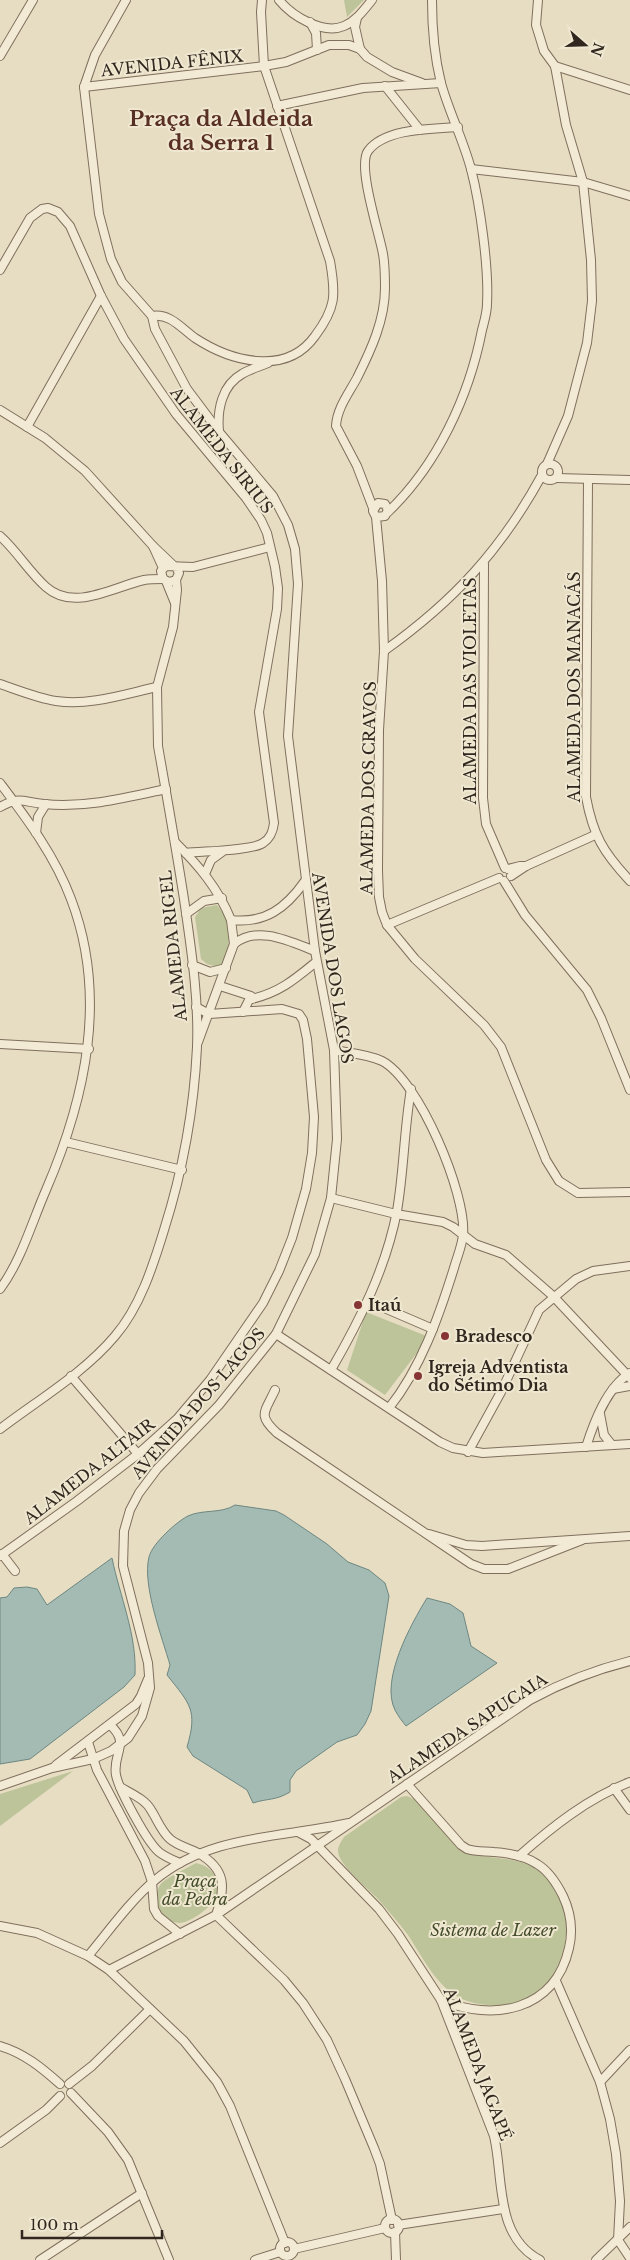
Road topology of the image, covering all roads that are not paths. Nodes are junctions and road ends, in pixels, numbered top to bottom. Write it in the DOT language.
graph roads {
  1 [pos="33,0"];
  2 [pos="126,0"];
  3 [pos="262,0"];
  4 [pos="279,0"];
  5 [pos="372,0"];
  6 [pos="432,0"];
  7 [pos="538,0"];
  8 [pos="357,18"];
  9 [pos="310,22"];
  10 [pos="360,49"];
  11 [pos="316,50"];
  12 [pos="0,56"];
  13 [pos="264,66"];
  14 [pos="555,66"];
  15 [pos="422,83"];
  16 [pos="441,83"];
  17 [pos="385,86"];
  18 [pos="84,87"];
  19 [pos="630,90"];
  20 [pos="277,106"];
  21 [pos="458,127"];
  22 [pos="420,130"];
  23 [pos="471,169"];
  24 [pos="583,182"];
  25 [pos="630,196"];
  26 [pos="0,270"];
  27 [pos="101,296"];
  28 [pos="152,316"];
  29 [pos="268,363"];
  30 [pos="0,410"];
  31 [pos="27,427"];
  32 [pos="220,432"];
  33 [pos="555,470"];
  34 [pos="545,478"];
  35 [pos="588,480"];
  36 [pos="630,480"];
  37 [pos="368,492"];
  38 [pos="382,511"];
  39 [pos="0,536"];
  40 [pos="153,546"];
  41 [pos="270,547"];
  42 [pos="484,564"];
  43 [pos="174,566"];
  44 [pos="193,567"];
  45 [pos="162,569"];
  46 [pos="177,578"];
  47 [pos="145,580"];
  48 [pos="164,580"];
  49 [pos="175,603"];
  50 [pos="384,651"];
  51 [pos="0,684"];
  52 [pos="157,687"];
  53 [pos="0,783"];
  54 [pos="166,789"];
  55 [pos="13,800"];
  56 [pos="46,804"];
  57 [pos="0,807"];
  58 [pos="36,833"];
  59 [pos="595,835"];
  60 [pos="174,842"];
  61 [pos="229,850"];
  62 [pos="189,855"];
  63 [pos="179,867"];
  64 [pos="206,874"];
  65 [pos="504,874"];
  66 [pos="305,881"];
  67 [pos="630,881"];
  68 [pos="222,898"];
  69 [pos="186,914"];
  70 [pos="231,920"];
  71 [pos="387,925"];
  72 [pos="234,944"];
  73 [pos="314,951"];
  74 [pos="316,962"];
  75 [pos="192,965"];
  76 [pos="226,968"];
  77 [pos="220,986"];
  78 [pos="252,999"];
  79 [pos="196,1007"];
  80 [pos="243,1012"];
  81 [pos="209,1014"];
  82 [pos="0,1044"];
  83 [pos="197,1046"];
  84 [pos="89,1049"];
  85 [pos="334,1050"];
  86 [pos="630,1088"];
  87 [pos="411,1089"];
  88 [pos="66,1142"];
  89 [pos="182,1170"];
  90 [pos="630,1192"];
  91 [pos="331,1198"];
  92 [pos="396,1214"];
  93 [pos="464,1236"];
  94 [pos="630,1266"];
  95 [pos="0,1289"];
  96 [pos="553,1296"];
  97 [pos="368,1300"];
  98 [pos="433,1329"];
  99 [pos="276,1334"];
  100 [pos="332,1370"];
  101 [pos="629,1375"];
  102 [pos="71,1376"];
  103 [pos="630,1386"];
  104 [pos="613,1389"];
  105 [pos="274,1390"];
  106 [pos="389,1408"];
  107 [pos="600,1414"];
  108 [pos="0,1429"];
  109 [pos="630,1444"];
  110 [pos="612,1445"];
  111 [pos="586,1447"];
  112 [pos="468,1452"];
  113 [pos="138,1454"];
  114 [pos="422,1532"];
  115 [pos="630,1536"];
  116 [pos="582,1540"];
  117 [pos="535,1542"];
  118 [pos="466,1545"];
  119 [pos="1,1555"];
  120 [pos="538,1557"];
  121 [pos="462,1559"];
  122 [pos="15,1571"];
  123 [pos="630,1661"];
  124 [pos="149,1675"];
  125 [pos="110,1725"];
  126 [pos="88,1742"];
  127 [pos="121,1745"];
  128 [pos="93,1759"];
  129 [pos="52,1768"];
  130 [pos="630,1782"];
  131 [pos="407,1784"];
  132 [pos="0,1786"];
  133 [pos="120,1787"];
  134 [pos="614,1788"];
  135 [pos="125,1795"];
  136 [pos="114,1802"];
  137 [pos="630,1810"];
  138 [pos="354,1822"];
  139 [pos="298,1832"];
  140 [pos="150,1842"];
  141 [pos="318,1846"];
  142 [pos="139,1848"];
  143 [pos="198,1853"];
  144 [pos="519,1856"];
  145 [pos="180,1863"];
  146 [pos="152,1882"];
  147 [pos="216,1915"];
  148 [pos="0,1926"];
  149 [pos="180,1934"];
  150 [pos="88,1956"];
  151 [pos="109,1970"];
  152 [pos="556,1981"];
  153 [pos="441,2000"];
  154 [pos="150,2009"];
  155 [pos="0,2046"];
  156 [pos="630,2050"];
  157 [pos="600,2082"];
  158 [pos="60,2084"];
  159 [pos="69,2084"];
  160 [pos="71,2093"];
  161 [pos="60,2096"];
  162 [pos="0,2143"];
  163 [pos="142,2193"];
  164 [pos="620,2201"];
  165 [pos="630,2203"];
  166 [pos="504,2209"];
  167 [pos="395,2225"];
  168 [pos="630,2226"];
  169 [pos="618,2240"];
  170 [pos="285,2242"];
  171 [pos="294,2249"];
  172 [pos="280,2252"];
  173 [pos="289,2258"];
  174 [pos="630,2258"];
  175 [pos="40,2260"];
  176 [pos="169,2260"];
  177 [pos="255,2260"];
  178 [pos="396,2260"];
  179 [pos="540,2260"];
  180 [pos="596,2260"];
  1 -- 12 [label="street"];
  2 -- 18 [label="street"];
  3 -- 13 [label="street"];
  4 -- 9 [label="street"];
  5 -- 8 [label="street"];
  6 -- 16 [label="street"];
  7 -- 14 [label="street"];
  8 -- 9 [label="street"];
  8 -- 10 [label="street"];
  9 -- 11 [label="street"];
  10 -- 11 [label="street, AVENIDA FÊNIX"];
  10 -- 15 [label="street"];
  11 -- 13 [label="street, AVENIDA FÊNIX"];
  13 -- 18 [label="street, AVENIDA FÊNIX"];
  13 -- 20 [label="street"];
  14 -- 19 [label="street"];
  14 -- 24 [label="street"];
  15 -- 16 [label="street"];
  15 -- 17 [label="street"];
  16 -- 21 [label="street"];
  17 -- 20 [label="street"];
  17 -- 22 [label="street"];
  18 -- 28 [label="street"];
  20 -- 29 [label="street"];
  21 -- 22 [label="street"];
  21 -- 23 [label="street"];
  22 -- 37 [label="street"];
  23 -- 24 [label="street"];
  23 -- 38 [label="street"];
  24 -- 25 [label="street"];
  24 -- 33 [label="street"];
  26 -- 27 [label="street, ALAMEDA SIRIUS"];
  27 -- 31 [label="street"];
  27 -- 41 [label="street, ALAMEDA SIRIUS"];
  28 -- 29 [label="street"];
  28 -- 32 [label="street, AVENIDA DOS LAGOS"];
  29 -- 32 [label="street"];
  30 -- 31 [label="street"];
  31 -- 40 [label="street"];
  32 -- 66 [label="street, AVENIDA DOS LAGOS"];
  33 -- 34 [label="street"];
  33 -- 34 [label="street"];
  33 -- 35 [label="street"];
  34 -- 42 [label="street"];
  35 -- 36 [label="street"];
  35 -- 59 [label="street, ALAMEDA DOS MANACÁS"];
  37 -- 38 [label="street"];
  37 -- 38 [label="street"];
  38 -- 50 [label="street, ALAMEDA DOS CRAVOS"];
  39 -- 47 [label="street"];
  40 -- 43 [label="street"];
  40 -- 45 [label="street"];
  41 -- 44 [label="street"];
  41 -- 61 [label="street, ALAMEDA SIRIUS"];
  42 -- 50 [label="street"];
  42 -- 65 [label="street, ALAMEDA DAS VIOLETAS"];
  43 -- 44 [label="street"];
  43 -- 45 [label="street"];
  43 -- 46 [label="street, ALAMEDA RIGEL"];
  44 -- 46 [label="street"];
  45 -- 47 [label="street"];
  45 -- 48 [label="street, ALAMEDA RIGEL"];
  46 -- 48 [label="street"];
  46 -- 49 [label="street, ALAMEDA RIGEL"];
  47 -- 48 [label="street"];
  48 -- 49 [label="street, ALAMEDA RIGEL"];
  49 -- 52 [label="street, ALAMEDA RIGEL"];
  50 -- 71 [label="street, ALAMEDA DOS CRAVOS"];
  51 -- 52 [label="street"];
  52 -- 54 [label="street, ALAMEDA RIGEL"];
  53 -- 55 [label="street"];
  54 -- 56 [label="street"];
  54 -- 60 [label="street, ALAMEDA RIGEL"];
  55 -- 56 [label="street"];
  55 -- 57 [label="street"];
  55 -- 58 [label="street"];
  56 -- 58 [label="street"];
  58 -- 84 [label="street"];
  59 -- 65 [label="street"];
  59 -- 67 [label="street, ALAMEDA DOS MANACÁS"];
  60 -- 62 [label="street"];
  60 -- 63 [label="street, ALAMEDA RIGEL"];
  61 -- 62 [label="street"];
  61 -- 64 [label="street"];
  62 -- 63 [label="street"];
  62 -- 64 [label="street"];
  63 -- 69 [label="street, ALAMEDA RIGEL"];
  64 -- 68 [label="street"];
  65 -- 71 [label="street"];
  65 -- 86 [label="street, ALAMEDA DAS VIOLETAS"];
  66 -- 70 [label="street"];
  66 -- 73 [label="street, AVENIDA DOS LAGOS"];
  68 -- 69 [label="street"];
  68 -- 70 [label="street"];
  69 -- 75 [label="street, ALAMEDA RIGEL"];
  70 -- 72 [label="street"];
  71 -- 90 [label="street, ALAMEDA DOS CRAVOS"];
  72 -- 73 [label="street"];
  72 -- 76 [label="street"];
  73 -- 74 [label="street, AVENIDA DOS LAGOS"];
  74 -- 78 [label="street"];
  74 -- 85 [label="street, AVENIDA DOS LAGOS"];
  75 -- 76 [label="street"];
  75 -- 79 [label="street, ALAMEDA RIGEL"];
  76 -- 77 [label="street"];
  77 -- 78 [label="street"];
  77 -- 81 [label="street"];
  78 -- 80 [label="street"];
  79 -- 81 [label="street"];
  79 -- 83 [label="street, ALAMEDA RIGEL"];
  80 -- 81 [label="street"];
  80 -- 113 [label="street, ALAMEDA ALTAIR"];
  81 -- 83 [label="street"];
  82 -- 84 [label="street"];
  83 -- 89 [label="street, ALAMEDA RIGEL"];
  84 -- 88 [label="street"];
  85 -- 87 [label="street"];
  85 -- 91 [label="street, AVENIDA DOS LAGOS"];
  87 -- 92 [label="street"];
  87 -- 93 [label="street"];
  88 -- 89 [label="street"];
  88 -- 95 [label="street"];
  89 -- 102 [label="street, ALAMEDA RIGEL"];
  91 -- 92 [label="street"];
  91 -- 99 [label="street, AVENIDA DOS LAGOS"];
  92 -- 93 [label="street"];
  92 -- 97 [label="street"];
  93 -- 96 [label="street"];
  93 -- 98 [label="street"];
  94 -- 96 [label="street"];
  96 -- 101 [label="street"];
  96 -- 112 [label="street"];
  97 -- 98 [label="street"];
  97 -- 100 [label="street"];
  98 -- 106 [label="street"];
  99 -- 100 [label="street"];
  99 -- 124 [label="street, AVENIDA DOS LAGOS"];
  100 -- 106 [label="street"];
  101 -- 104 [label="street"];
  102 -- 108 [label="street, ALAMEDA RIGEL"];
  102 -- 113 [label="street"];
  103 -- 104 [label="street"];
  104 -- 107 [label="street"];
  105 -- 114 [label="street"];
  106 -- 112 [label="street"];
  107 -- 110 [label="street"];
  107 -- 111 [label="street"];
  109 -- 110 [label="street"];
  110 -- 111 [label="street"];
  111 -- 112 [label="street"];
  113 -- 119 [label="street, ALAMEDA ALTAIR"];
  114 -- 118 [label="street"];
  114 -- 121 [label="street"];
  115 -- 116 [label="street"];
  116 -- 117 [label="street"];
  116 -- 120 [label="street"];
  117 -- 118 [label="street"];
  117 -- 120 [label="street"];
  118 -- 121 [label="street"];
  119 -- 122 [label="street"];
  120 -- 121 [label="street"];
  123 -- 131 [label="street, ALAMEDA SAPUCAIA"];
  124 -- 125 [label="street, AVENIDA DOS LAGOS"];
  124 -- 127 [label="street, AVENIDA DOS LAGOS"];
  125 -- 126 [label="street, AVENIDA DOS LAGOS"];
  125 -- 127 [label="street"];
  126 -- 128 [label="street"];
  126 -- 129 [label="street, AVENIDA DOS LAGOS"];
  127 -- 128 [label="street, AVENIDA DOS LAGOS"];
  127 -- 133 [label="street"];
  128 -- 129 [label="street, AVENIDA DOS LAGOS"];
  128 -- 136 [label="street"];
  129 -- 132 [label="street, AVENIDA DOS LAGOS"];
  130 -- 134 [label="street"];
  131 -- 138 [label="street, ALAMEDA SAPUCAIA"];
  131 -- 144 [label="street"];
  133 -- 135 [label="street"];
  133 -- 143 [label="street"];
  134 -- 137 [label="street"];
  134 -- 144 [label="street"];
  135 -- 136 [label="street"];
  135 -- 140 [label="street"];
  136 -- 142 [label="street"];
  138 -- 139 [label="street"];
  138 -- 141 [label="street, ALAMEDA SAPUCAIA"];
  139 -- 141 [label="street, ALAMEDA JAGAPÉ"];
  139 -- 143 [label="street"];
  140 -- 142 [label="street"];
  140 -- 145 [label="street"];
  141 -- 147 [label="street, ALAMEDA SAPUCAIA"];
  141 -- 153 [label="street, ALAMEDA JAGAPÉ"];
  142 -- 146 [label="street"];
  143 -- 145 [label="street"];
  143 -- 147 [label="street"];
  144 -- 152 [label="street"];
  145 -- 146 [label="street"];
  146 -- 149 [label="street"];
  146 -- 150 [label="street"];
  147 -- 149 [label="street"];
  147 -- 167 [label="street"];
  148 -- 150 [label="street"];
  149 -- 151 [label="street"];
  150 -- 151 [label="street"];
  151 -- 154 [label="street"];
  152 -- 153 [label="street"];
  152 -- 157 [label="street"];
  153 -- 166 [label="street, ALAMEDA JAGAPÉ"];
  154 -- 159 [label="street"];
  154 -- 170 [label="street"];
  155 -- 158 [label="street"];
  156 -- 157 [label="street"];
  157 -- 164 [label="street"];
  158 -- 159 [label="street"];
  158 -- 161 [label="street"];
  159 -- 160 [label="street"];
  160 -- 161 [label="street"];
  160 -- 163 [label="street"];
  161 -- 162 [label="street"];
  163 -- 175 [label="street"];
  163 -- 176 [label="street"];
  164 -- 165 [label="street"];
  164 -- 169 [label="street"];
  166 -- 167 [label="street"];
  166 -- 179 [label="street, ALAMEDA JAGAPÉ"];
  167 -- 171 [label="street"];
  167 -- 178 [label="street"];
  168 -- 169 [label="street"];
  169 -- 174 [label="street"];
  169 -- 180 [label="street"];
  170 -- 171 [label="street"];
  170 -- 172 [label="street"];
  171 -- 173 [label="street"];
  172 -- 173 [label="street"];
  172 -- 177 [label="street"];
}
